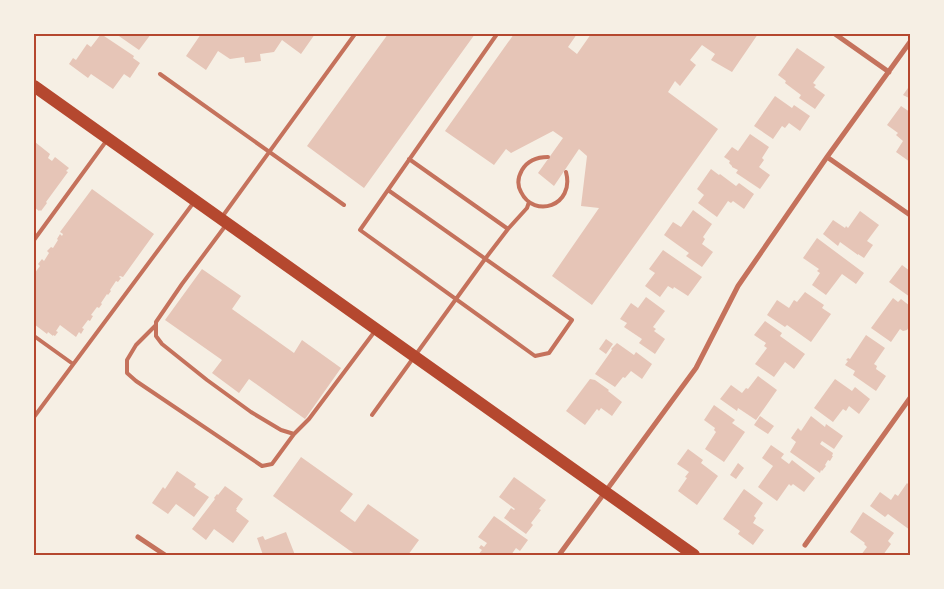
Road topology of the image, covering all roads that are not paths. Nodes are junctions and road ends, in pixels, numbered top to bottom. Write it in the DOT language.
graph roads {
  1 [pos="355,34"];
  2 [pos="497,34"];
  3 [pos="836,34"];
  4 [pos="910,42"];
  5 [pos="889,72"];
  6 [pos="160,74"];
  7 [pos="34,86"];
  8 [pos="109,139"];
  9 [pos="269,151"];
  10 [pos="827,156"];
  11 [pos="548,157"];
  12 [pos="409,159"];
  13 [pos="566,172"];
  14 [pos="388,190"];
  15 [pos="196,201"];
  16 [pos="529,202"];
  17 [pos="344,205"];
  18 [pos="910,215"];
  19 [pos="224,221"];
  20 [pos="508,229"];
  21 [pos="34,240"];
  22 [pos="485,259"];
  23 [pos="456,299"];
  24 [pos="156,325"];
  25 [pos="376,329"];
  26 [pos="34,336"];
  27 [pos="415,356"];
  28 [pos="73,364"];
  29 [pos="910,398"];
  30 [pos="372,415"];
  31 [pos="34,417"];
  32 [pos="294,434"];
  33 [pos="606,492"];
  34 [pos="138,537"];
  35 [pos="805,546"];
  36 [pos="165,555"];
  37 [pos="559,555"];
  38 [pos="694,555"];
  1 -- 9 [label="lane"];
  2 -- 12 [label="lane"];
  3 -- 5 [label="street"];
  4 -- 5 [label="street"];
  5 -- 10 [label="street"];
  6 -- 9 [label="lane"];
  7 -- 8 [label="main road"];
  8 -- 15 [label="main road"];
  8 -- 21 [label="lane"];
  9 -- 17 [label="lane"];
  9 -- 19 [label="lane"];
  10 -- 18 [label="street"];
  10 -- 33 [label="street"];
  11 -- 16 [label="lane"];
  12 -- 14 [label="lane"];
  12 -- 20 [label="lane"];
  13 -- 16 [label="lane"];
  14 -- 22 [label="lane"];
  14 -- 23 [label="lane"];
  15 -- 19 [label="main road"];
  15 -- 28 [label="lane"];
  16 -- 20 [label="lane"];
  19 -- 24 [label="lane"];
  19 -- 25 [label="main road"];
  20 -- 22 [label="lane"];
  22 -- 23 [label="lane"];
  22 -- 23 [label="lane"];
  23 -- 27 [label="lane"];
  24 -- 32 [label="lane"];
  24 -- 32 [label="lane"];
  25 -- 27 [label="main road"];
  25 -- 32 [label="lane"];
  26 -- 28 [label="lane"];
  27 -- 30 [label="lane"];
  27 -- 33 [label="main road"];
  28 -- 31 [label="lane"];
  29 -- 35 [label="street"];
  33 -- 37 [label="street"];
  33 -- 38 [label="main road"];
  34 -- 36 [label="street"];
}
